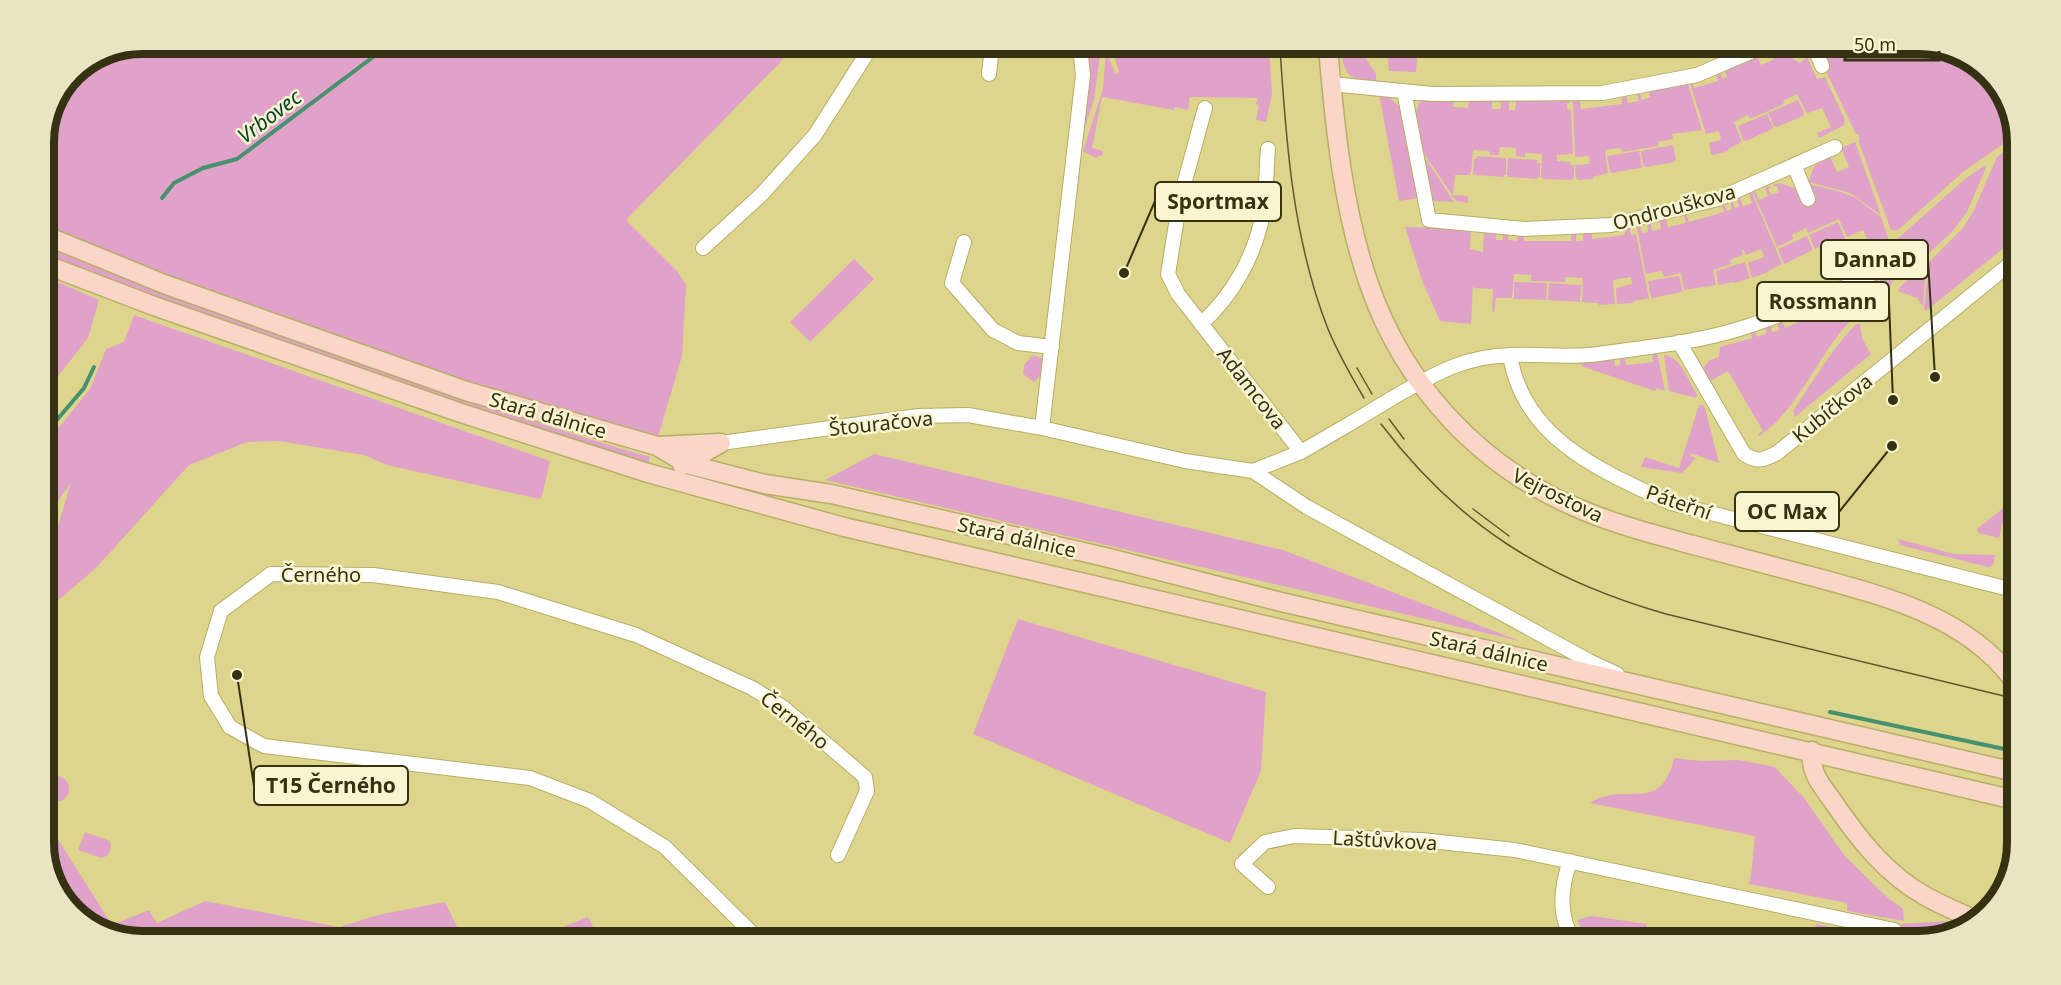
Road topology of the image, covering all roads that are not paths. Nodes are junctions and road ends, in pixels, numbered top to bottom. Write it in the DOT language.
graph roads {
  1 [pos="866,54"];
  2 [pos="991,54"];
  3 [pos="1081,54"];
  4 [pos="1328,54"];
  5 [pos="1746,54"];
  6 [pos="1817,54"];
  7 [pos="1822,66"];
  8 [pos="989,74"];
  9 [pos="1331,84"];
  10 [pos="1404,91"];
  11 [pos="1204,108"];
  12 [pos="1835,147"];
  13 [pos="1268,149"];
  14 [pos="1794,165"];
  15 [pos="1808,200"];
  16 [pos="54,239"];
  17 [pos="964,242"];
  18 [pos="703,248"];
  19 [pos="2007,267"];
  20 [pos="54,268"];
  21 [pos="1882,269"];
  22 [pos="1864,277"];
  23 [pos="1881,301"];
  24 [pos="1201,324"];
  25 [pos="1679,342"];
  26 [pos="1052,347"];
  27 [pos="1510,355"];
  28 [pos="1419,382"];
  29 [pos="1042,428"];
  30 [pos="721,443"];
  31 [pos="657,446"];
  32 [pos="1301,452"];
  33 [pos="687,464"];
  34 [pos="1253,471"];
  35 [pos="648,473"];
  36 [pos="2007,588"];
  37 [pos="1550,665"];
  38 [pos="2007,673"];
  39 [pos="1544,690"];
  40 [pos="1661,691"];
  41 [pos="1812,751"];
  42 [pos="2007,770"];
  43 [pos="2007,798"];
  44 [pos="838,855"];
  45 [pos="1570,861"];
  46 [pos="1268,887"];
  47 [pos="1967,916"];
  48 [pos="1894,930"];
  49 [pos="750,931"];
  50 [pos="1568,931"];
  1 -- 18 [label="street"];
  2 -- 8 [label="street"];
  3 -- 26 [label="street"];
  4 -- 9 [label="main road, Vejrostova"];
  5 -- 10 [label="street"];
  6 -- 7 [label="street"];
  9 -- 10 [label="street"];
  9 -- 28 [label="main road, Vejrostova"];
  10 -- 14 [label="street, Ondrouškova"];
  11 -- 24 [label="street, Adamcova"];
  12 -- 14 [label="street, Ondrouškova"];
  13 -- 24 [label="street"];
  14 -- 15 [label="street"];
  16 -- 31 [label="main road, Stará dálnice"];
  17 -- 26 [label="street"];
  19 -- 25 [label="street, Kubíčkova"];
  20 -- 35 [label="main road, Stará dálnice"];
  21 -- 22 [label="street"];
  22 -- 23 [label="street"];
  22 -- 25 [label="street"];
  24 -- 32 [label="street, Adamcova"];
  25 -- 27 [label="street"];
  26 -- 29 [label="street"];
  27 -- 28 [label="street"];
  27 -- 36 [label="street, Páteřní"];
  28 -- 32 [label="street, bridge"];
  28 -- 38 [label="main road, Vejrostova"];
  29 -- 30 [label="street, Štouračova"];
  29 -- 34 [label="street, Štouračova"];
  30 -- 31 [label="main road"];
  30 -- 33 [label="main road"];
  31 -- 33 [label="main road, Stará dálnice"];
  32 -- 34 [label="street"];
  33 -- 35 [label="main road"];
  33 -- 37 [label="main road, Stará dálnice"];
  34 -- 40 [label="street"];
  35 -- 39 [label="main road, Stará dálnice"];
  37 -- 39 [label="main road"];
  37 -- 40 [label="main road, Stará dálnice"];
  39 -- 41 [label="main road, Stará dálnice"];
  40 -- 42 [label="main road, Stará dálnice"];
  41 -- 43 [label="main road, Stará dálnice"];
  41 -- 47 [label="main road"];
  44 -- 49 [label="street, Černého"];
  45 -- 46 [label="street, Laštůvkova"];
  45 -- 48 [label="street, Laštůvkova"];
  45 -- 50 [label="street"];
}
